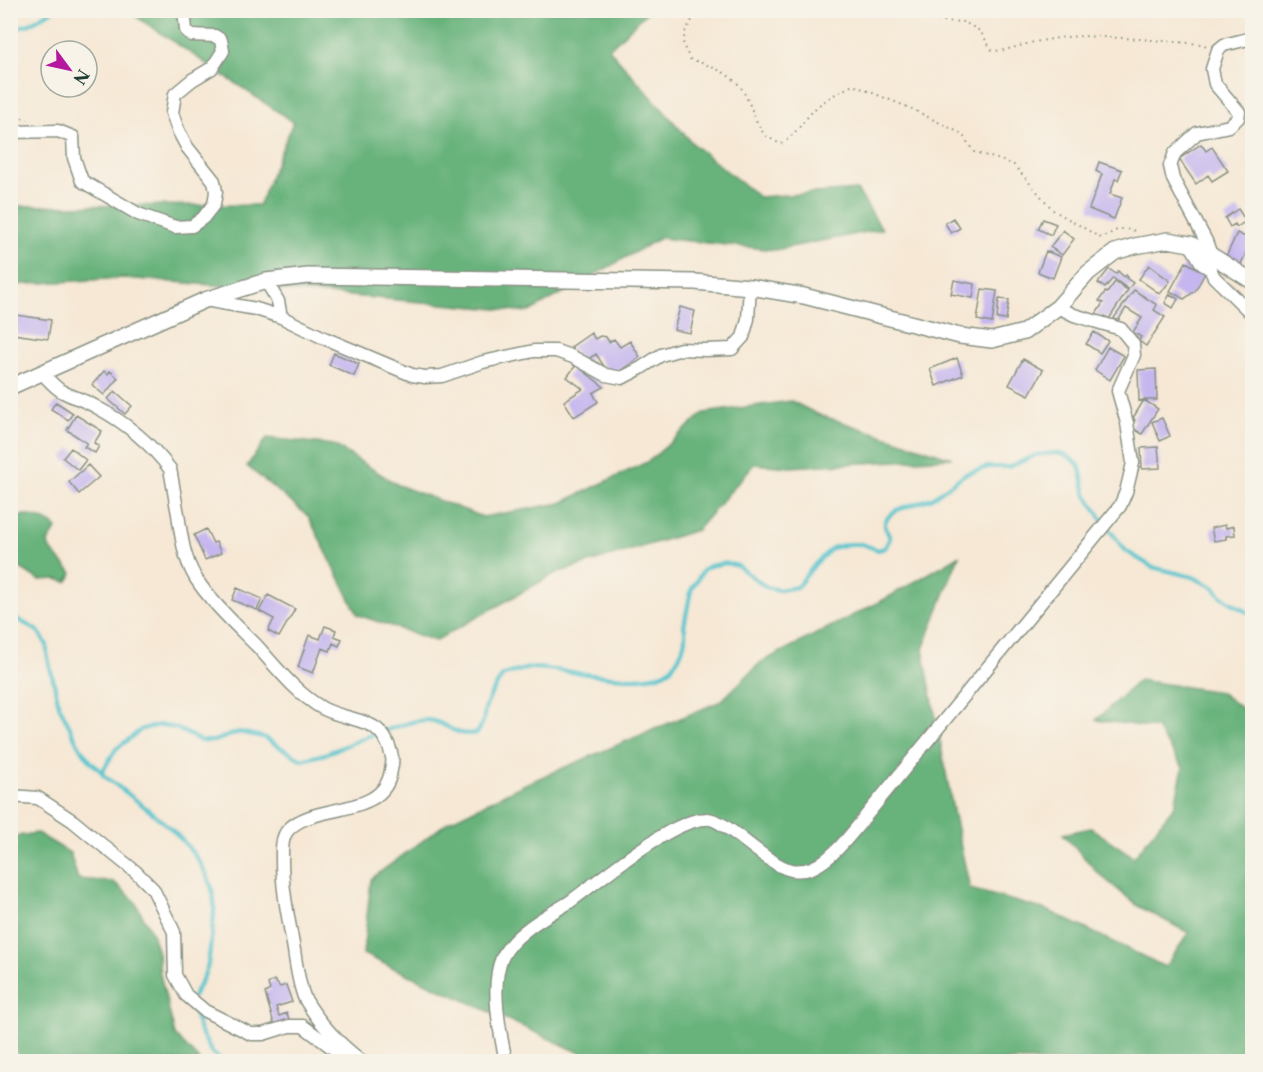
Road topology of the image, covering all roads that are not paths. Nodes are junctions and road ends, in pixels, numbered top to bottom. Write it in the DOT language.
graph roads {
  1 [pos="184,10"];
  2 [pos="1252,38"];
  3 [pos="10,132"];
  4 [pos="1190,244"];
  5 [pos="1211,255"];
  6 [pos="266,281"];
  7 [pos="1252,281"];
  8 [pos="750,287"];
  9 [pos="205,300"];
  10 [pos="1058,307"];
  11 [pos="1252,314"];
  12 [pos="281,317"];
  13 [pos="42,373"];
  14 [pos="10,387"];
  15 [pos="10,796"];
  16 [pos="350,1052"];
  17 [pos="363,1062"];
  18 [pos="506,1062"];
  1 -- 3 [label="street"];
  2 -- 5 [label="street"];
  4 -- 5 [label="street"];
  4 -- 10 [label="street"];
  4 -- 11 [label="street"];
  5 -- 7 [label="street"];
  6 -- 8 [label="street"];
  6 -- 9 [label="street"];
  6 -- 12 [label="street"];
  8 -- 10 [label="street"];
  8 -- 12 [label="street"];
  9 -- 12 [label="street"];
  9 -- 13 [label="street"];
  10 -- 18 [label="street"];
  13 -- 14 [label="street"];
  13 -- 16 [label="street"];
  15 -- 16 [label="street"];
  16 -- 17 [label="street"];
}
